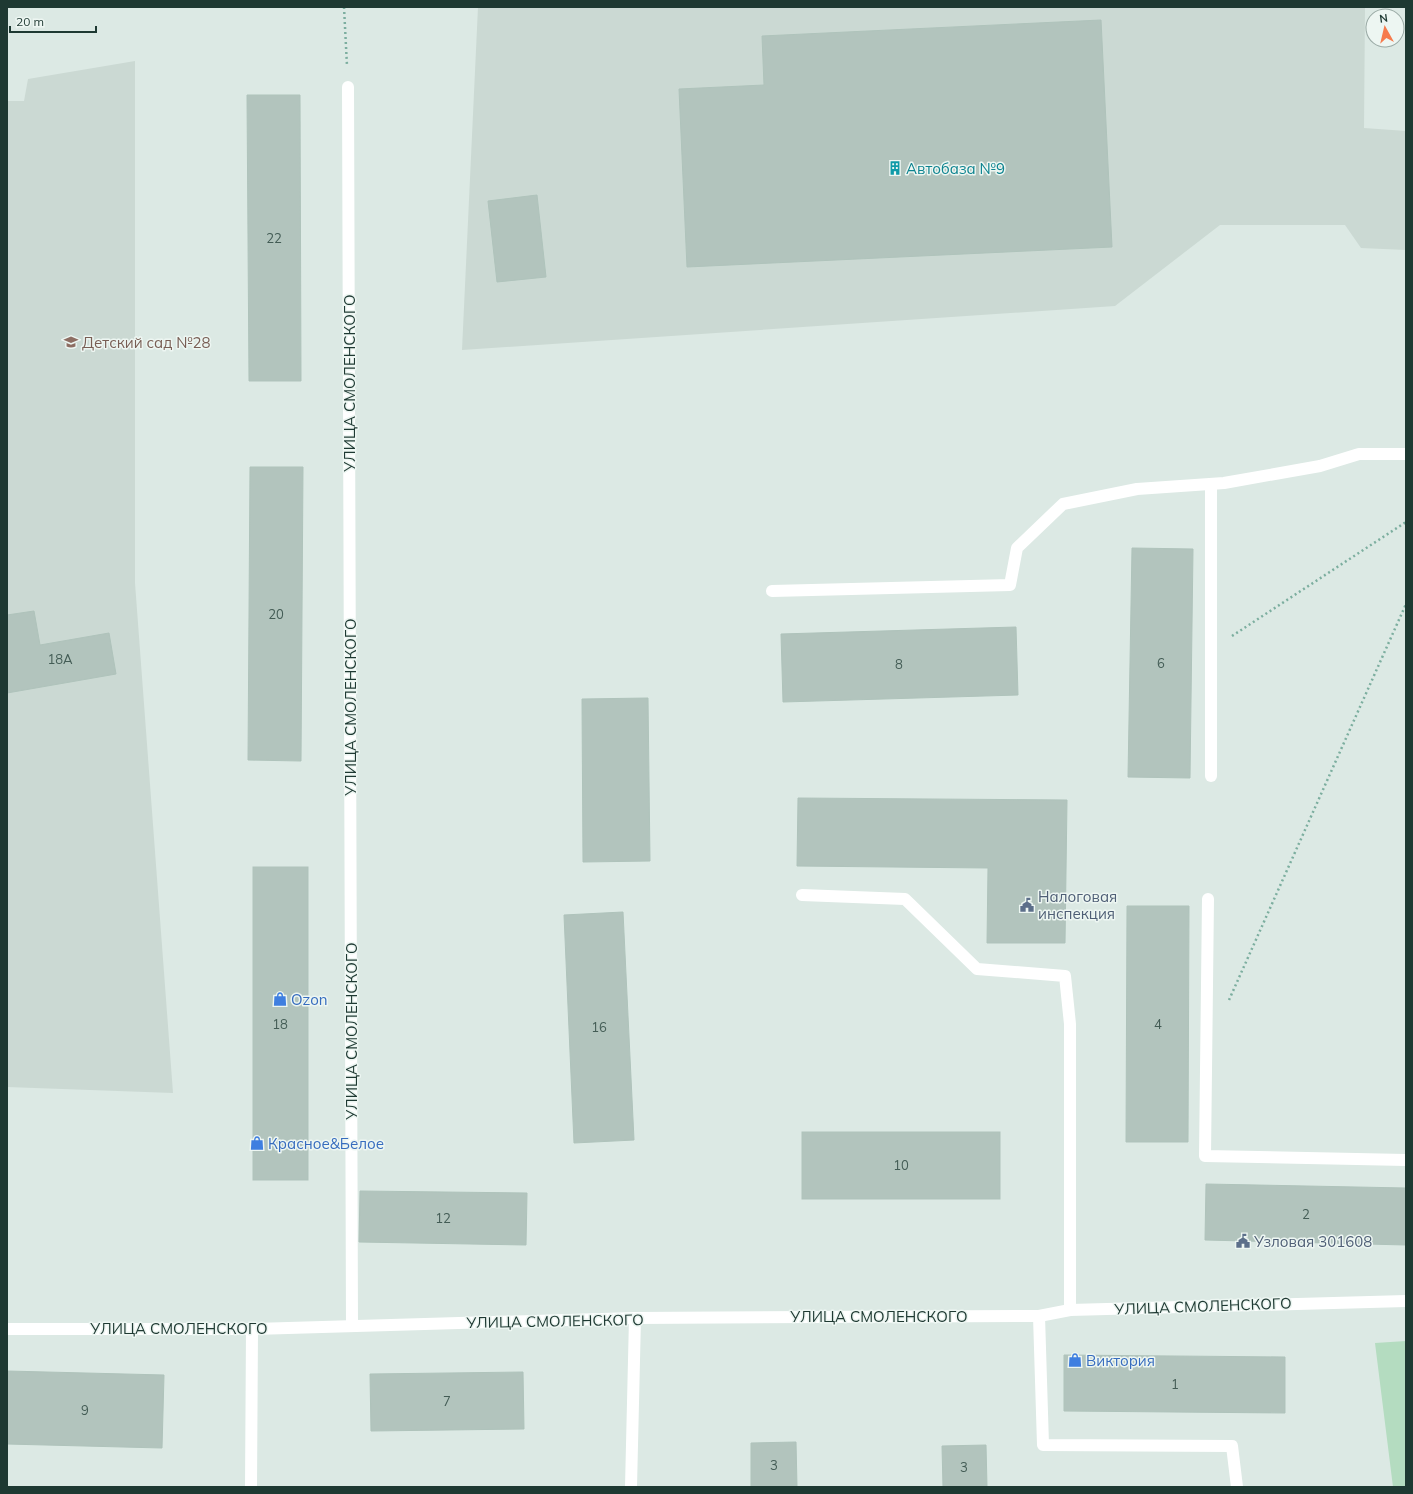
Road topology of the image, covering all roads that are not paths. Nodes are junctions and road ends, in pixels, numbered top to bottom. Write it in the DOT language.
graph roads {
  1 [pos="348,87"];
  2 [pos="1406,454"];
  3 [pos="1211,484"];
  4 [pos="772,591"];
  5 [pos="1211,776"];
  6 [pos="802,895"];
  7 [pos="1208,899"];
  8 [pos="1406,1160"];
  9 [pos="1406,1301"];
  10 [pos="1070,1310"];
  11 [pos="1039,1316"];
  12 [pos="635,1318"];
  13 [pos="352,1326"];
  14 [pos="252,1328"];
  15 [pos="7,1329"];
  16 [pos="252,1487"];
  17 [pos="631,1487"];
  18 [pos="1237,1487"];
  1 -- 13 [label="street, УЛИЦА СМОЛЕНСКОГО"];
  2 -- 3 [label="street"];
  3 -- 4 [label="street"];
  3 -- 5 [label="street"];
  6 -- 10 [label="street"];
  7 -- 8 [label="street"];
  9 -- 10 [label="street, УЛИЦА СМОЛЕНСКОГО"];
  10 -- 11 [label="street, УЛИЦА СМОЛЕНСКОГО"];
  11 -- 12 [label="street, УЛИЦА СМОЛЕНСКОГО"];
  11 -- 18 [label="street"];
  12 -- 13 [label="street, УЛИЦА СМОЛЕНСКОГО"];
  12 -- 17 [label="street"];
  13 -- 14 [label="street, УЛИЦА СМОЛЕНСКОГО"];
  14 -- 15 [label="street, УЛИЦА СМОЛЕНСКОГО"];
  14 -- 16 [label="street"];
}
